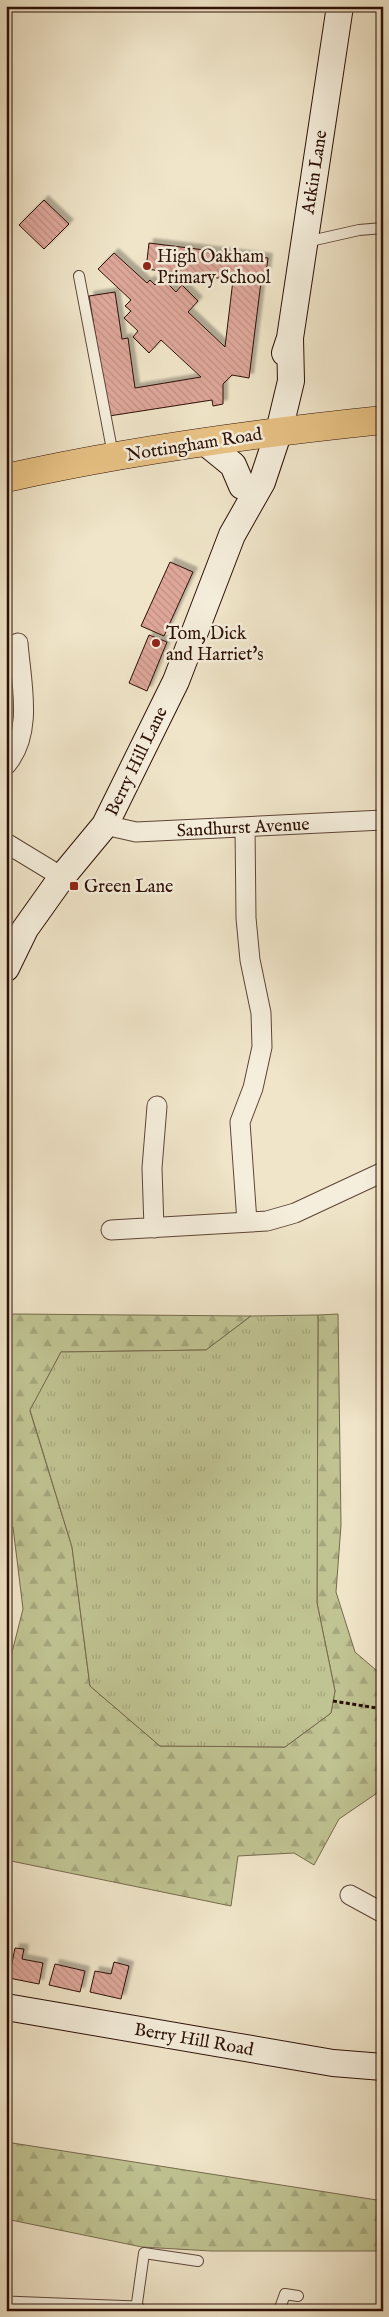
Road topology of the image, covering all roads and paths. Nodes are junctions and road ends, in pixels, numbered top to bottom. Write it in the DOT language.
graph roads {
  1 [pos="340,6"];
  2 [pos="383,228"];
  3 [pos="303,242"];
  4 [pos="79,276"];
  5 [pos="383,420"];
  6 [pos="271,432"];
  7 [pos="206,442"];
  8 [pos="113,457"];
  9 [pos="6,478"];
  10 [pos="242,486"];
  11 [pos="232,535"];
  12 [pos="18,643"];
  13 [pos="6,765"];
  14 [pos="383,820"];
  15 [pos="105,825"];
  16 [pos="245,827"];
  17 [pos="6,843"];
  18 [pos="62,877"];
  19 [pos="6,968"];
  20 [pos="157,1106"];
  21 [pos="383,1172"];
  22 [pos="247,1222"];
  23 [pos="154,1228"];
  24 [pos="111,1230"];
  25 [pos="333,1701"];
  26 [pos="383,1709"];
  27 [pos="352,1903"];
  28 [pos="383,1913"];
  29 [pos="6,2007"];
  30 [pos="383,2067"];
  31 [pos="198,2261"];
  32 [pos="298,2296"];
  33 [pos="6,2306"];
  34 [pos="136,2310"];
  35 [pos="279,2311"];
  1 -- 3 [label="street, Atkin Lane"];
  2 -- 3 [label="lane"];
  3 -- 6 [label="street, Atkin Lane"];
  4 -- 8 [label="lane"];
  5 -- 6 [label="highway, Nottingham Road"];
  6 -- 7 [label="highway, Nottingham Road"];
  6 -- 10 [label="street, Berry Hill Lane"];
  6 -- 11 [label="street, Berry Hill Lane"];
  7 -- 8 [label="highway, Nottingham Road"];
  7 -- 10 [label="street"];
  8 -- 9 [label="highway, Nottingham Road"];
  10 -- 11 [label="street, Berry Hill Lane"];
  11 -- 15 [label="street, Berry Hill Lane"];
  12 -- 13 [label="street"];
  14 -- 16 [label="street, Sandhurst Avenue"];
  15 -- 16 [label="street, Sandhurst Avenue"];
  15 -- 18 [label="street, Berry Hill Lane"];
  16 -- 22 [label="street"];
  17 -- 18 [label="street"];
  18 -- 19 [label="street, Berry Hill Lane"];
  20 -- 23 [label="street"];
  21 -- 22 [label="street"];
  22 -- 23 [label="street"];
  23 -- 24 [label="street"];
  25 -- 26 [label="path"];
  27 -- 28 [label="street"];
  29 -- 30 [label="street, Berry Hill Road"];
  31 -- 34 [label="lane"];
  32 -- 35 [label="lane"];
  33 -- 34 [label="street"];
}
